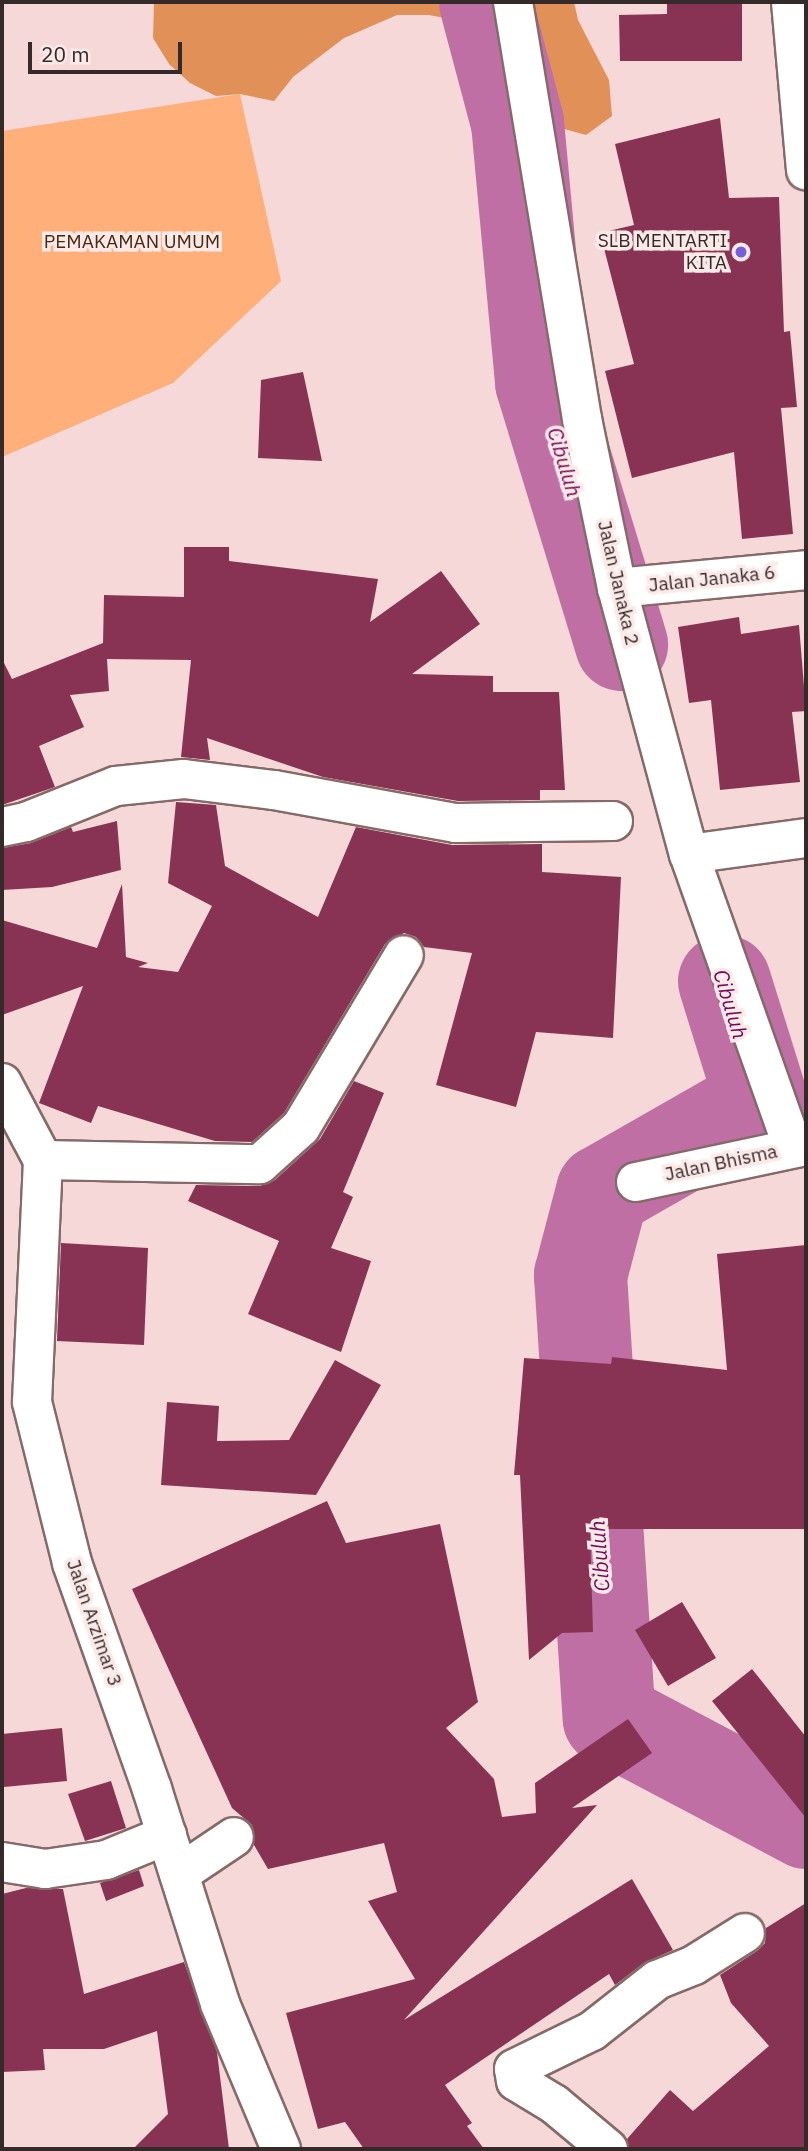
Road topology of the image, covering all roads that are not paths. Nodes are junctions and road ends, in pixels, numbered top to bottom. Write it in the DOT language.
graph roads {
  1 [pos="513,2"];
  2 [pos="791,2"];
  3 [pos="800,56"];
  4 [pos="806,170"];
  5 [pos="806,570"];
  6 [pos="617,589"];
  7 [pos="613,821"];
  8 [pos="2,827"];
  9 [pos="806,838"];
  10 [pos="689,853"];
  11 [pos="404,955"];
  12 [pos="2,1083"];
  13 [pos="800,1147"];
  14 [pos="43,1160"];
  15 [pos="636,1182"];
  16 [pos="167,1835"];
  17 [pos="234,1837"];
  18 [pos="2,1862"];
  19 [pos="179,1874"];
  20 [pos="745,1933"];
  21 [pos="281,2149"];
  22 [pos="608,2149"];
  1 -- 6 [label="street, Jalan Janaka 2"];
  2 -- 3 [label="street"];
  3 -- 4 [label="street"];
  5 -- 6 [label="street, Jalan Janaka 6"];
  6 -- 10 [label="street, Jalan Janaka 2"];
  7 -- 8 [label="street"];
  9 -- 10 [label="street"];
  10 -- 13 [label="street, Jalan Janaka 2"];
  11 -- 14 [label="street"];
  12 -- 14 [label="street"];
  13 -- 15 [label="street, Jalan Bhisma"];
  14 -- 16 [label="street, Jalan Arzimar 3"];
  16 -- 18 [label="street"];
  16 -- 19 [label="street, Jalan Arzimar 3"];
  17 -- 19 [label="street"];
  19 -- 21 [label="street, Jalan Arzimar 3"];
  20 -- 22 [label="street"];
}
